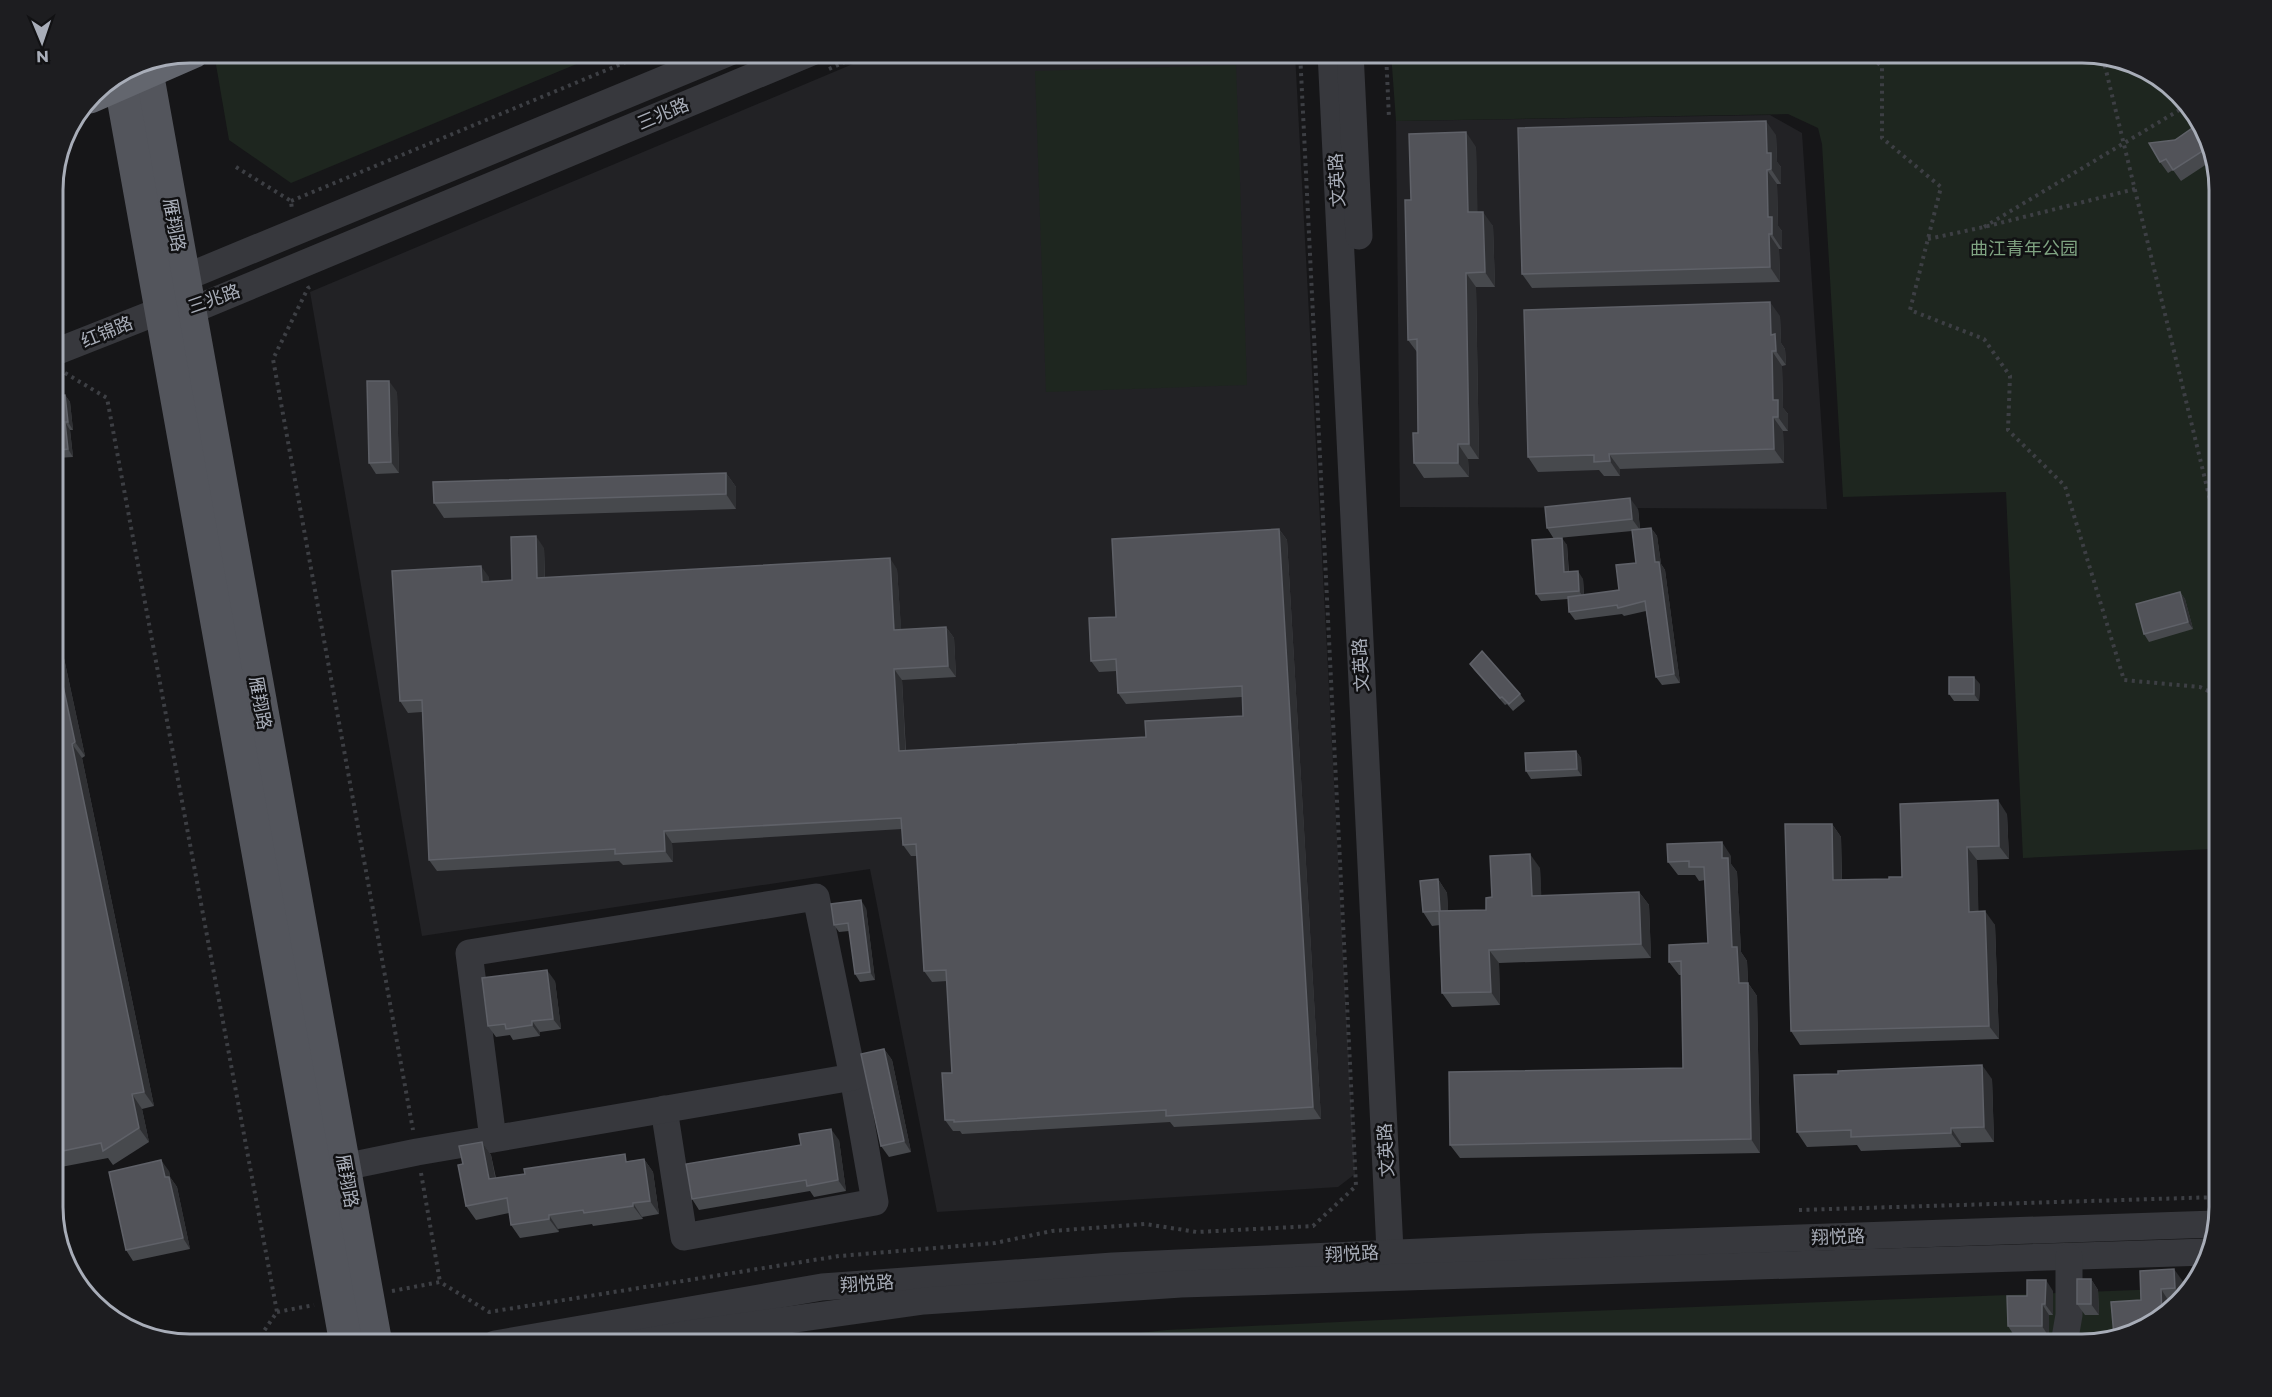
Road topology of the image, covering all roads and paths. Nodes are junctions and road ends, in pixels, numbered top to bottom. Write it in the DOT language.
graph roads {
  1 [pos="623,63"];
  2 [pos="703,63"];
  3 [pos="814,63"];
  4 [pos="1301,63"];
  5 [pos="1332,63"];
  6 [pos="1350,63"];
  7 [pos="1386,63"];
  8 [pos="1878,63"];
  9 [pos="2105,65"];
  10 [pos="160,67"];
  11 [pos="147,71"];
  12 [pos="121,83"];
  13 [pos="118,85"];
  14 [pos="2180,110"];
  15 [pos="1389,118"];
  16 [pos="2124,144"];
  17 [pos="2135,189"];
  18 [pos="291,201"];
  19 [pos="1984,227"];
  20 [pos="1928,239"];
  21 [pos="184,278"];
  22 [pos="319,283"];
  23 [pos="176,310"];
  24 [pos="63,361"];
  25 [pos="63,370"];
  26 [pos="2209,496"];
  27 [pos="2209,691"];
  28 [pos="853,1077"];
  29 [pos="664,1109"];
  30 [pos="493,1139"];
  31 [pos="417,1152"];
  32 [pos="344,1167"];
  33 [pos="2209,1197"];
  34 [pos="1799,1210"];
  35 [pos="2208,1224"];
  36 [pos="2200,1252"];
  37 [pos="2068,1257"];
  38 [pos="1400,1265"];
  39 [pos="262,1334"];
  40 [pos="344,1334"];
  41 [pos="374,1334"];
  42 [pos="552,1334"];
  43 [pos="688,1334"];
  44 [pos="2066,1334"];
  1 -- 18 [label="path"];
  2 -- 21 [label="street, 三兆路"];
  3 -- 23 [label="street, 三兆路"];
  4 -- 31 [label="path"];
  5 -- 38 [label="street, 文英路"];
  6 -- 38 [label="street, 文英路"];
  7 -- 15 [label="path"];
  8 -- 20 [label="path"];
  9 -- 16 [label="path"];
  10 -- 13 [label="highway, bridge"];
  11 -- 21 [label="main road, 雁翔路"];
  12 -- 23 [label="main road, 雁翔路"];
  14 -- 16 [label="path"];
  16 -- 17 [label="path"];
  16 -- 19 [label="path"];
  17 -- 19 [label="path"];
  17 -- 26 [label="path"];
  19 -- 20 [label="path"];
  20 -- 27 [label="path"];
  21 -- 23 [label="main road, 雁翔路"];
  22 -- 31 [label="path"];
  23 -- 24 [label="street, 红锦路"];
  23 -- 32 [label="main road, 雁翔路"];
  23 -- 40 [label="main road, 雁翔路"];
  25 -- 39 [label="path"];
  28 -- 29 [label="street"];
  28 -- 29 [label="street"];
  28 -- 30 [label="street"];
  29 -- 30 [label="street"];
  30 -- 31 [label="street"];
  31 -- 32 [label="street"];
  32 -- 41 [label="main road, 雁翔路"];
  33 -- 34 [label="path"];
  35 -- 38 [label="street, 翔悦路"];
  36 -- 37 [label="street, 翔悦路"];
  37 -- 38 [label="street, 翔悦路"];
  37 -- 44 [label="street"];
  38 -- 42 [label="street, 翔悦路"];
  38 -- 43 [label="street, 翔悦路"];
}
